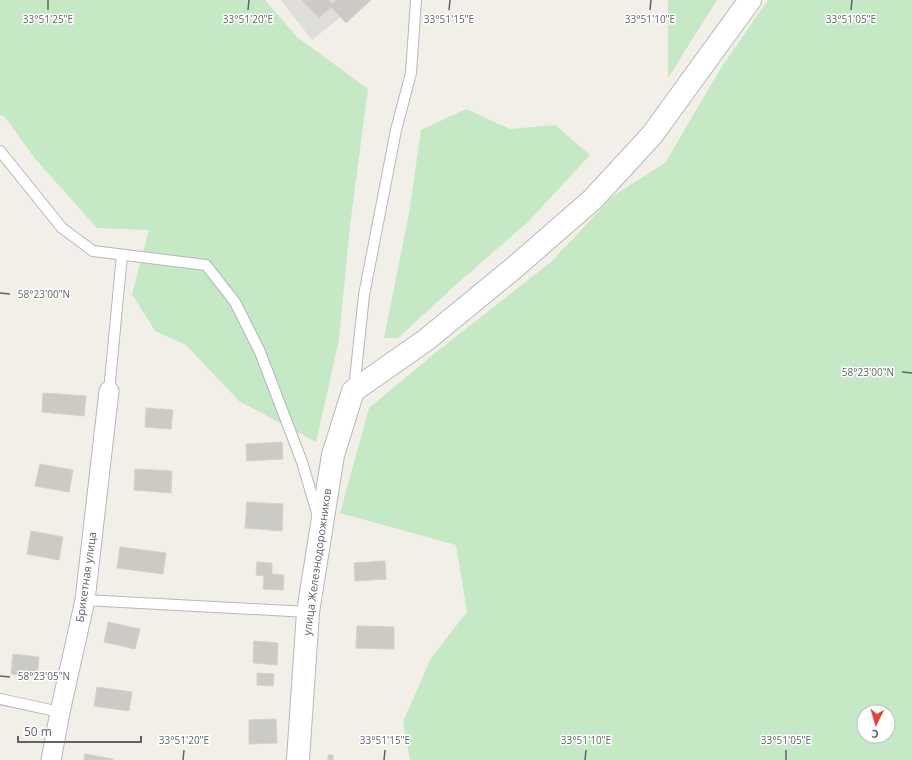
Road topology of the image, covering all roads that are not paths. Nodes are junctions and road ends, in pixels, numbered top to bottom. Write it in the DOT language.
graph roads {
  1 [pos="416,0"];
  2 [pos="750,0"];
  3 [pos="0,151"];
  4 [pos="122,255"];
  5 [pos="109,391"];
  6 [pos="353,391"];
  7 [pos="321,528"];
  8 [pos="84,600"];
  9 [pos="308,612"];
  10 [pos="0,699"];
  11 [pos="60,712"];
  12 [pos="51,760"];
  13 [pos="298,760"];
  1 -- 6 [label="lane"];
  2 -- 6 [label="street"];
  3 -- 4 [label="lane"];
  4 -- 5 [label="lane"];
  4 -- 7 [label="lane"];
  5 -- 8 [label="street, Брикетная улица"];
  6 -- 7 [label="street, улица Железнодорожников"];
  7 -- 9 [label="street, улица Железнодорожников"];
  8 -- 9 [label="lane"];
  8 -- 11 [label="street, Брикетная улица"];
  9 -- 13 [label="street, улица Железнодорожников"];
  10 -- 11 [label="lane"];
  11 -- 12 [label="street, Брикетная улица"];
}
